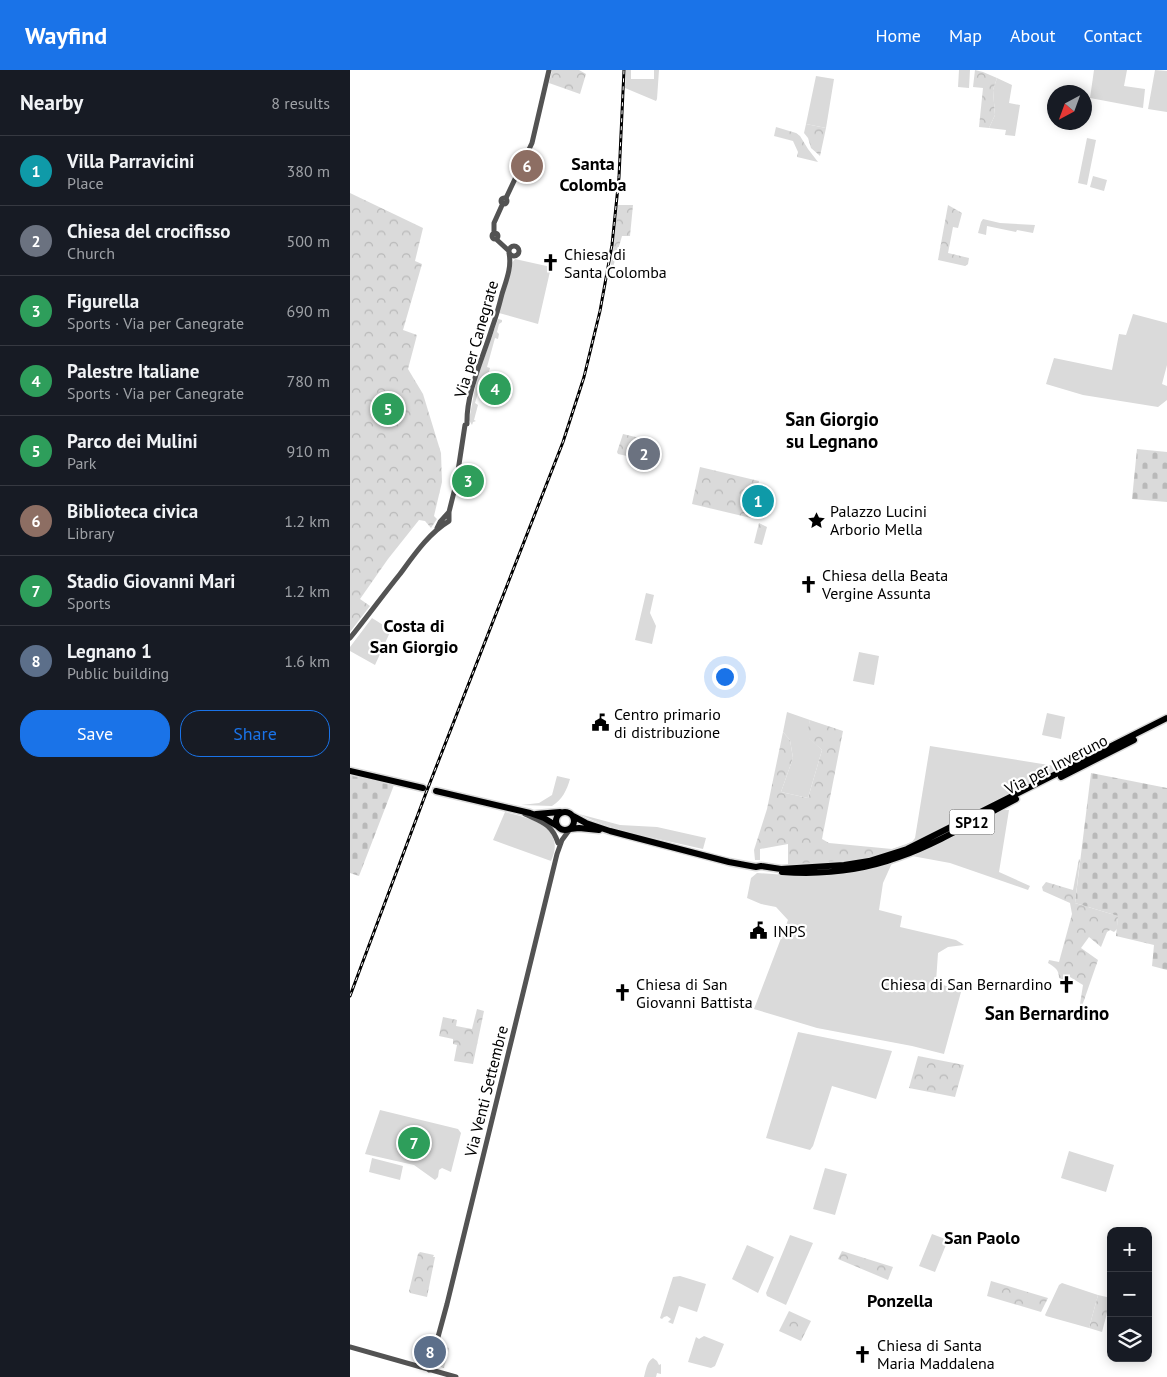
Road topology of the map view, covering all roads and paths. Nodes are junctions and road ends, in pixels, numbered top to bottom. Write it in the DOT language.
graph roads {
  1 [pos="549,70"];
  2 [pos="510,250"];
  3 [pos="516,256"];
  4 [pos="510,265"];
  5 [pos="350,638"];
  6 [pos="1167,718"];
  7 [pos="1167,723"];
  8 [pos="350,771"];
  9 [pos="423,788"];
  10 [pos="436,791"];
  11 [pos="518,811"];
  12 [pos="560,812"];
  13 [pos="530,813"];
  14 [pos="573,816"];
  15 [pos="558,827"];
  16 [pos="570,829"];
  17 [pos="610,831"];
  18 [pos="558,843"];
  19 [pos="557,854"];
  20 [pos="756,867"];
  21 [pos="350,1347"];
  22 [pos="429,1370"];
  23 [pos="456,1377"];
  1 -- 2 [label="street"];
  2 -- 3 [label="street"];
  2 -- 3 [label="street"];
  2 -- 4 [label="street, Via per Canegrate"];
  3 -- 4 [label="street, Via per Canegrate"];
  4 -- 5 [label="street, Via per Canegrate"];
  6 -- 20 [label="main road, Via per Inveruno / SP12"];
  7 -- 20 [label="main road, Via per Inveruno / SP12"];
  8 -- 9 [label="main road"];
  10 -- 11 [label="main road"];
  11 -- 13 [label="main road"];
  11 -- 18 [label="street"];
  12 -- 13 [label="main road"];
  12 -- 14 [label="main road"];
  12 -- 15 [label="main road"];
  13 -- 15 [label="main road"];
  14 -- 16 [label="main road"];
  14 -- 17 [label="main road, Via per Inveruno / SP12"];
  15 -- 16 [label="main road"];
  15 -- 18 [label="street, Via Venti Settembre"];
  16 -- 17 [label="main road, Via per Inveruno / SP12"];
  16 -- 19 [label="street, Via Venti Settembre"];
  17 -- 20 [label="main road, Via per Inveruno / SP12"];
  18 -- 19 [label="street, Via Venti Settembre"];
  19 -- 22 [label="street, Via Venti Settembre"];
  21 -- 22 [label="street"];
  22 -- 23 [label="street"];
}
